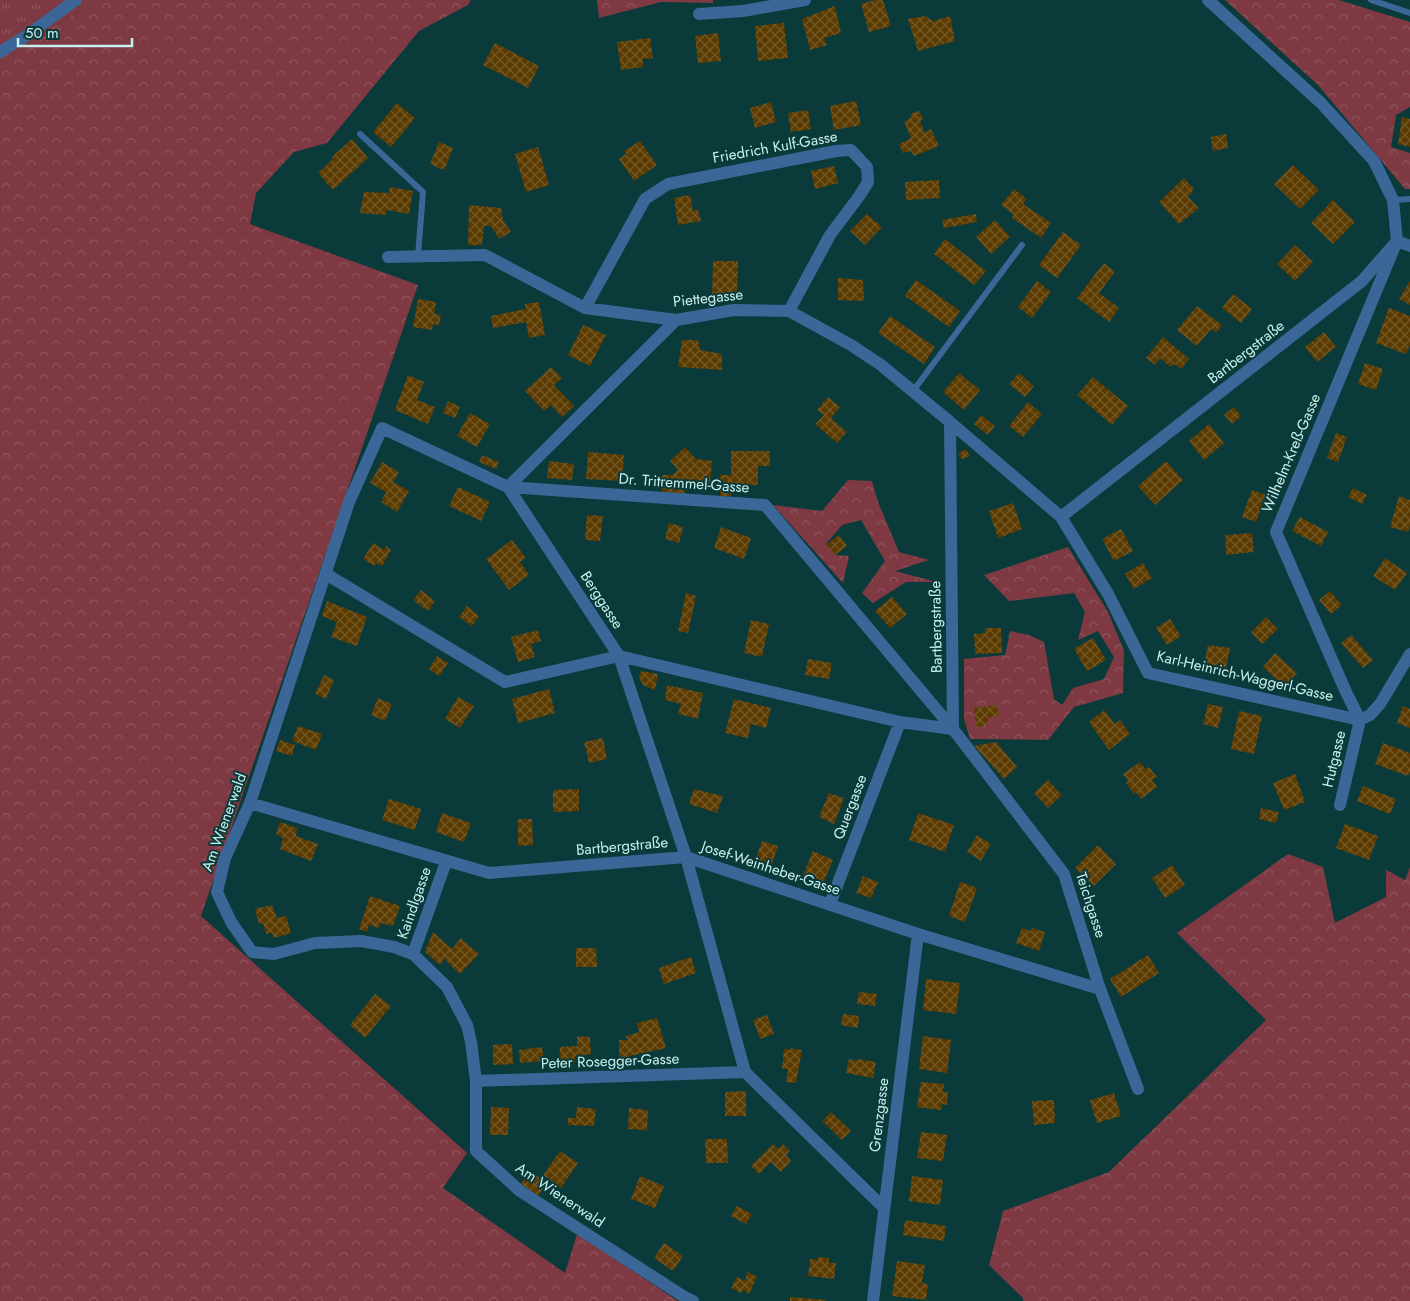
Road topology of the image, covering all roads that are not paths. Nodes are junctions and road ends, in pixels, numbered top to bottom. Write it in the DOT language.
graph roads {
  1 [pos="76,0"];
  2 [pos="804,0"];
  3 [pos="1208,0"];
  4 [pos="1372,0"];
  5 [pos="1410,13"];
  6 [pos="699,14"];
  7 [pos="0,52"];
  8 [pos="360,134"];
  9 [pos="1410,198"];
  10 [pos="1393,200"];
  11 [pos="1397,241"];
  12 [pos="1022,245"];
  13 [pos="1410,246"];
  14 [pos="418,256"];
  15 [pos="388,257"];
  16 [pos="585,308"];
  17 [pos="788,311"];
  18 [pos="676,320"];
  19 [pos="913,391"];
  20 [pos="950,422"];
  21 [pos="382,428"];
  22 [pos="508,487"];
  23 [pos="1061,517"];
  24 [pos="326,574"];
  25 [pos="1410,654"];
  26 [pos="619,656"];
  27 [pos="1360,720"];
  28 [pos="900,722"];
  29 [pos="953,730"];
  30 [pos="250,803"];
  31 [pos="1340,805"];
  32 [pos="686,857"];
  33 [pos="446,862"];
  34 [pos="830,904"];
  35 [pos="918,934"];
  36 [pos="413,954"];
  37 [pos="1100,989"];
  38 [pos="746,1072"];
  39 [pos="476,1081"];
  40 [pos="1138,1089"];
  41 [pos="884,1208"];
  42 [pos="694,1301"];
  43 [pos="873,1301"];
  1 -- 7 [label="street"];
  2 -- 6 [label="street"];
  3 -- 10 [label="street"];
  4 -- 5 [label="lane"];
  8 -- 14 [label="lane"];
  9 -- 10 [label="lane"];
  10 -- 11 [label="street"];
  11 -- 13 [label="street"];
  11 -- 23 [label="street, Bartbergstraße"];
  11 -- 27 [label="street, Wilhelm-Kreß-Gasse"];
  12 -- 19 [label="lane"];
  14 -- 15 [label="street, Piettegasse"];
  14 -- 16 [label="street, Piettegasse"];
  16 -- 17 [label="street, Friedrich Kulf-Gasse"];
  16 -- 18 [label="street, Piettegasse"];
  17 -- 18 [label="street, Piettegasse"];
  17 -- 19 [label="street, Piettegasse"];
  18 -- 22 [label="street"];
  19 -- 20 [label="street, Piettegasse"];
  20 -- 23 [label="street"];
  20 -- 29 [label="street, Bartbergstraße"];
  21 -- 22 [label="street, Dr. Tritremmel-Gasse"];
  21 -- 24 [label="street, Am Wienerwald"];
  22 -- 26 [label="street, Berggasse"];
  22 -- 29 [label="street, Dr. Tritremmel-Gasse"];
  23 -- 27 [label="street, Karl-Heinrich-Waggerl-Gasse"];
  24 -- 26 [label="street"];
  24 -- 30 [label="street, Am Wienerwald"];
  25 -- 27 [label="street"];
  26 -- 28 [label="street"];
  26 -- 32 [label="street, Bartbergstraße"];
  27 -- 31 [label="street, Hutgasse"];
  28 -- 29 [label="street"];
  28 -- 34 [label="street, Quergasse"];
  29 -- 37 [label="street, Teichgasse"];
  30 -- 33 [label="street, Bartbergstraße"];
  30 -- 36 [label="street, Am Wienerwald"];
  32 -- 33 [label="street, Bartbergstraße"];
  32 -- 34 [label="street, Josef-Weinheber-Gasse"];
  32 -- 38 [label="street, Josef-Weinheber-Gasse"];
  33 -- 36 [label="street, Kaindlgasse"];
  34 -- 35 [label="street, Josef-Weinheber-Gasse"];
  35 -- 37 [label="street, Josef-Weinheber-Gasse"];
  35 -- 41 [label="street, Grenzgasse"];
  36 -- 39 [label="street, Am Wienerwald"];
  37 -- 40 [label="street, Teichgasse"];
  38 -- 39 [label="street, Peter Rosegger-Gasse"];
  38 -- 41 [label="street, Josef-Weinheber-Gasse"];
  39 -- 42 [label="street, Am Wienerwald"];
  41 -- 43 [label="street, Grenzgasse"];
}
